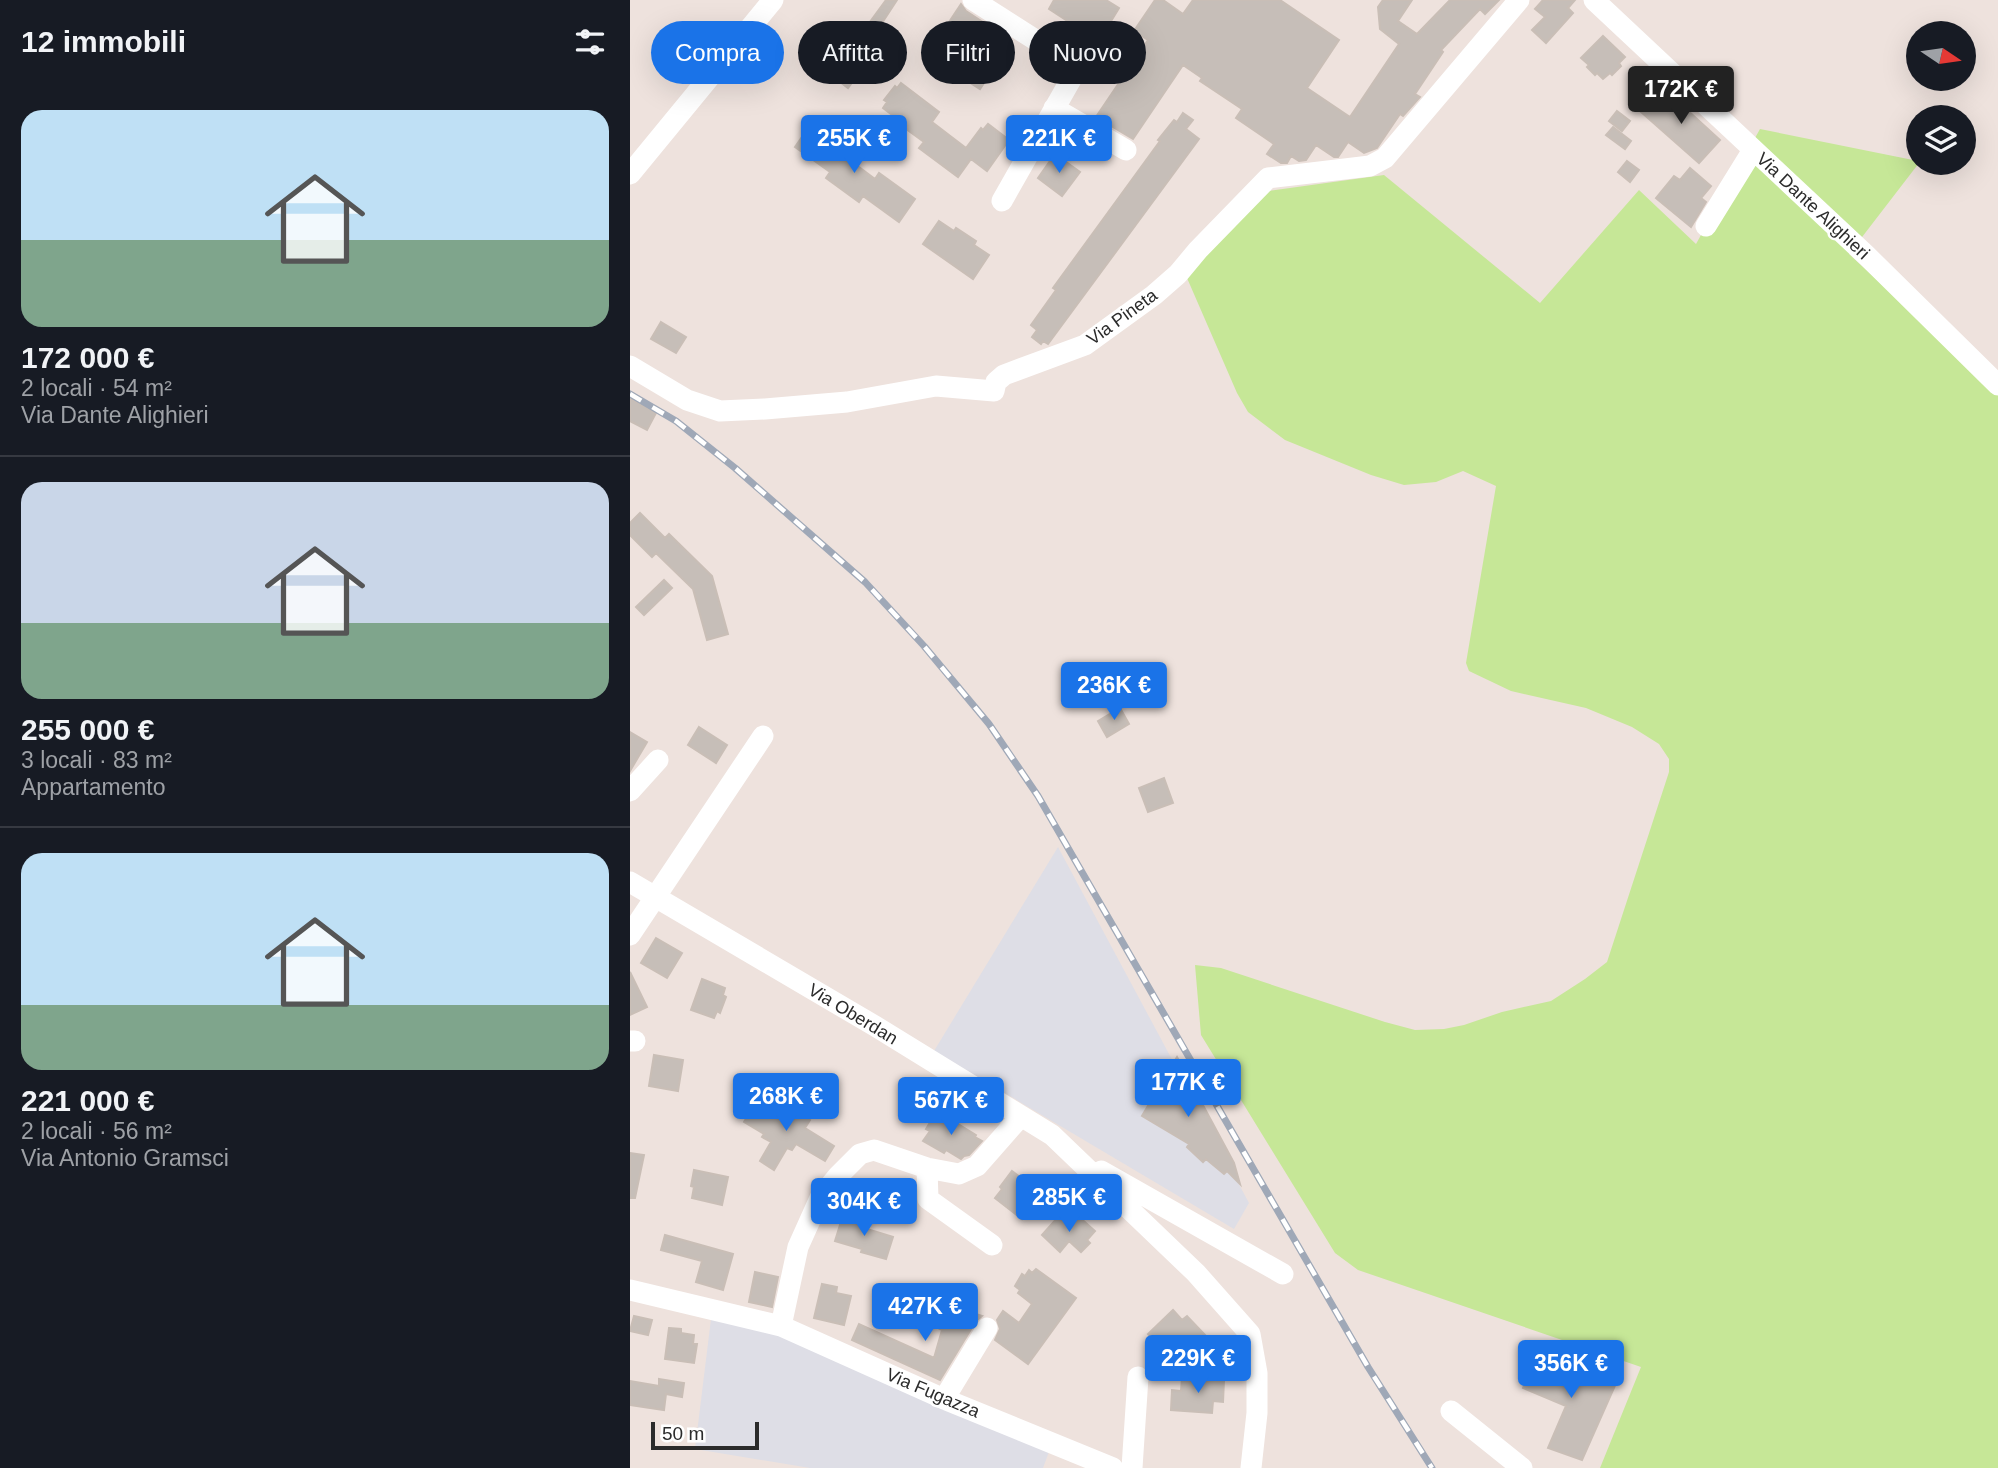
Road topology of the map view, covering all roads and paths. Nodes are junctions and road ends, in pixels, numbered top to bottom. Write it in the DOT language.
graph roads {
  1 [pos="774,0"];
  2 [pos="973,0"];
  3 [pos="1519,0"];
  4 [pos="1594,0"];
  5 [pos="1054,108"];
  6 [pos="1126,150"];
  7 [pos="1754,150"];
  8 [pos="630,174"];
  9 [pos="1002,201"];
  10 [pos="1706,226"];
  11 [pos="630,366"];
  12 [pos="1998,385"];
  13 [pos="763,736"];
  14 [pos="658,760"];
  15 [pos="630,791"];
  16 [pos="630,882"];
  17 [pos="656,898"];
  18 [pos="630,935"];
  19 [pos="1021,1116"];
  20 [pos="1072,1154"];
  21 [pos="927,1168"];
  22 [pos="992,1245"];
  23 [pos="1283,1274"];
  24 [pos="630,1290"];
  25 [pos="780,1326"];
  26 [pos="987,1328"];
  27 [pos="1138,1377"];
  28 [pos="944,1399"];
  29 [pos="1451,1411"];
  30 [pos="1113,1468"];
  31 [pos="1132,1468"];
  32 [pos="1251,1468"];
  33 [pos="1522,1468"];
  1 -- 8 [label="street"];
  2 -- 5 [label="street"];
  3 -- 11 [label="street, Via Pineta"];
  4 -- 7 [label="street, Via Dante Alighieri"];
  5 -- 6 [label="street"];
  5 -- 9 [label="street"];
  7 -- 10 [label="street"];
  7 -- 12 [label="street, Via Dante Alighieri"];
  13 -- 17 [label="street"];
  14 -- 15 [label="street"];
  16 -- 17 [label="street, Via Oberdan"];
  17 -- 18 [label="street"];
  17 -- 19 [label="street, Via Oberdan"];
  19 -- 20 [label="street, Via Oberdan"];
  19 -- 21 [label="street"];
  20 -- 23 [label="street"];
  20 -- 32 [label="street, Via Oberdan"];
  21 -- 22 [label="street"];
  21 -- 25 [label="street"];
  24 -- 25 [label="street, Via Fugazza"];
  25 -- 28 [label="street, Via Fugazza"];
  26 -- 28 [label="street"];
  27 -- 31 [label="street"];
  28 -- 30 [label="street, Via Fugazza"];
  29 -- 33 [label="street"];
}
